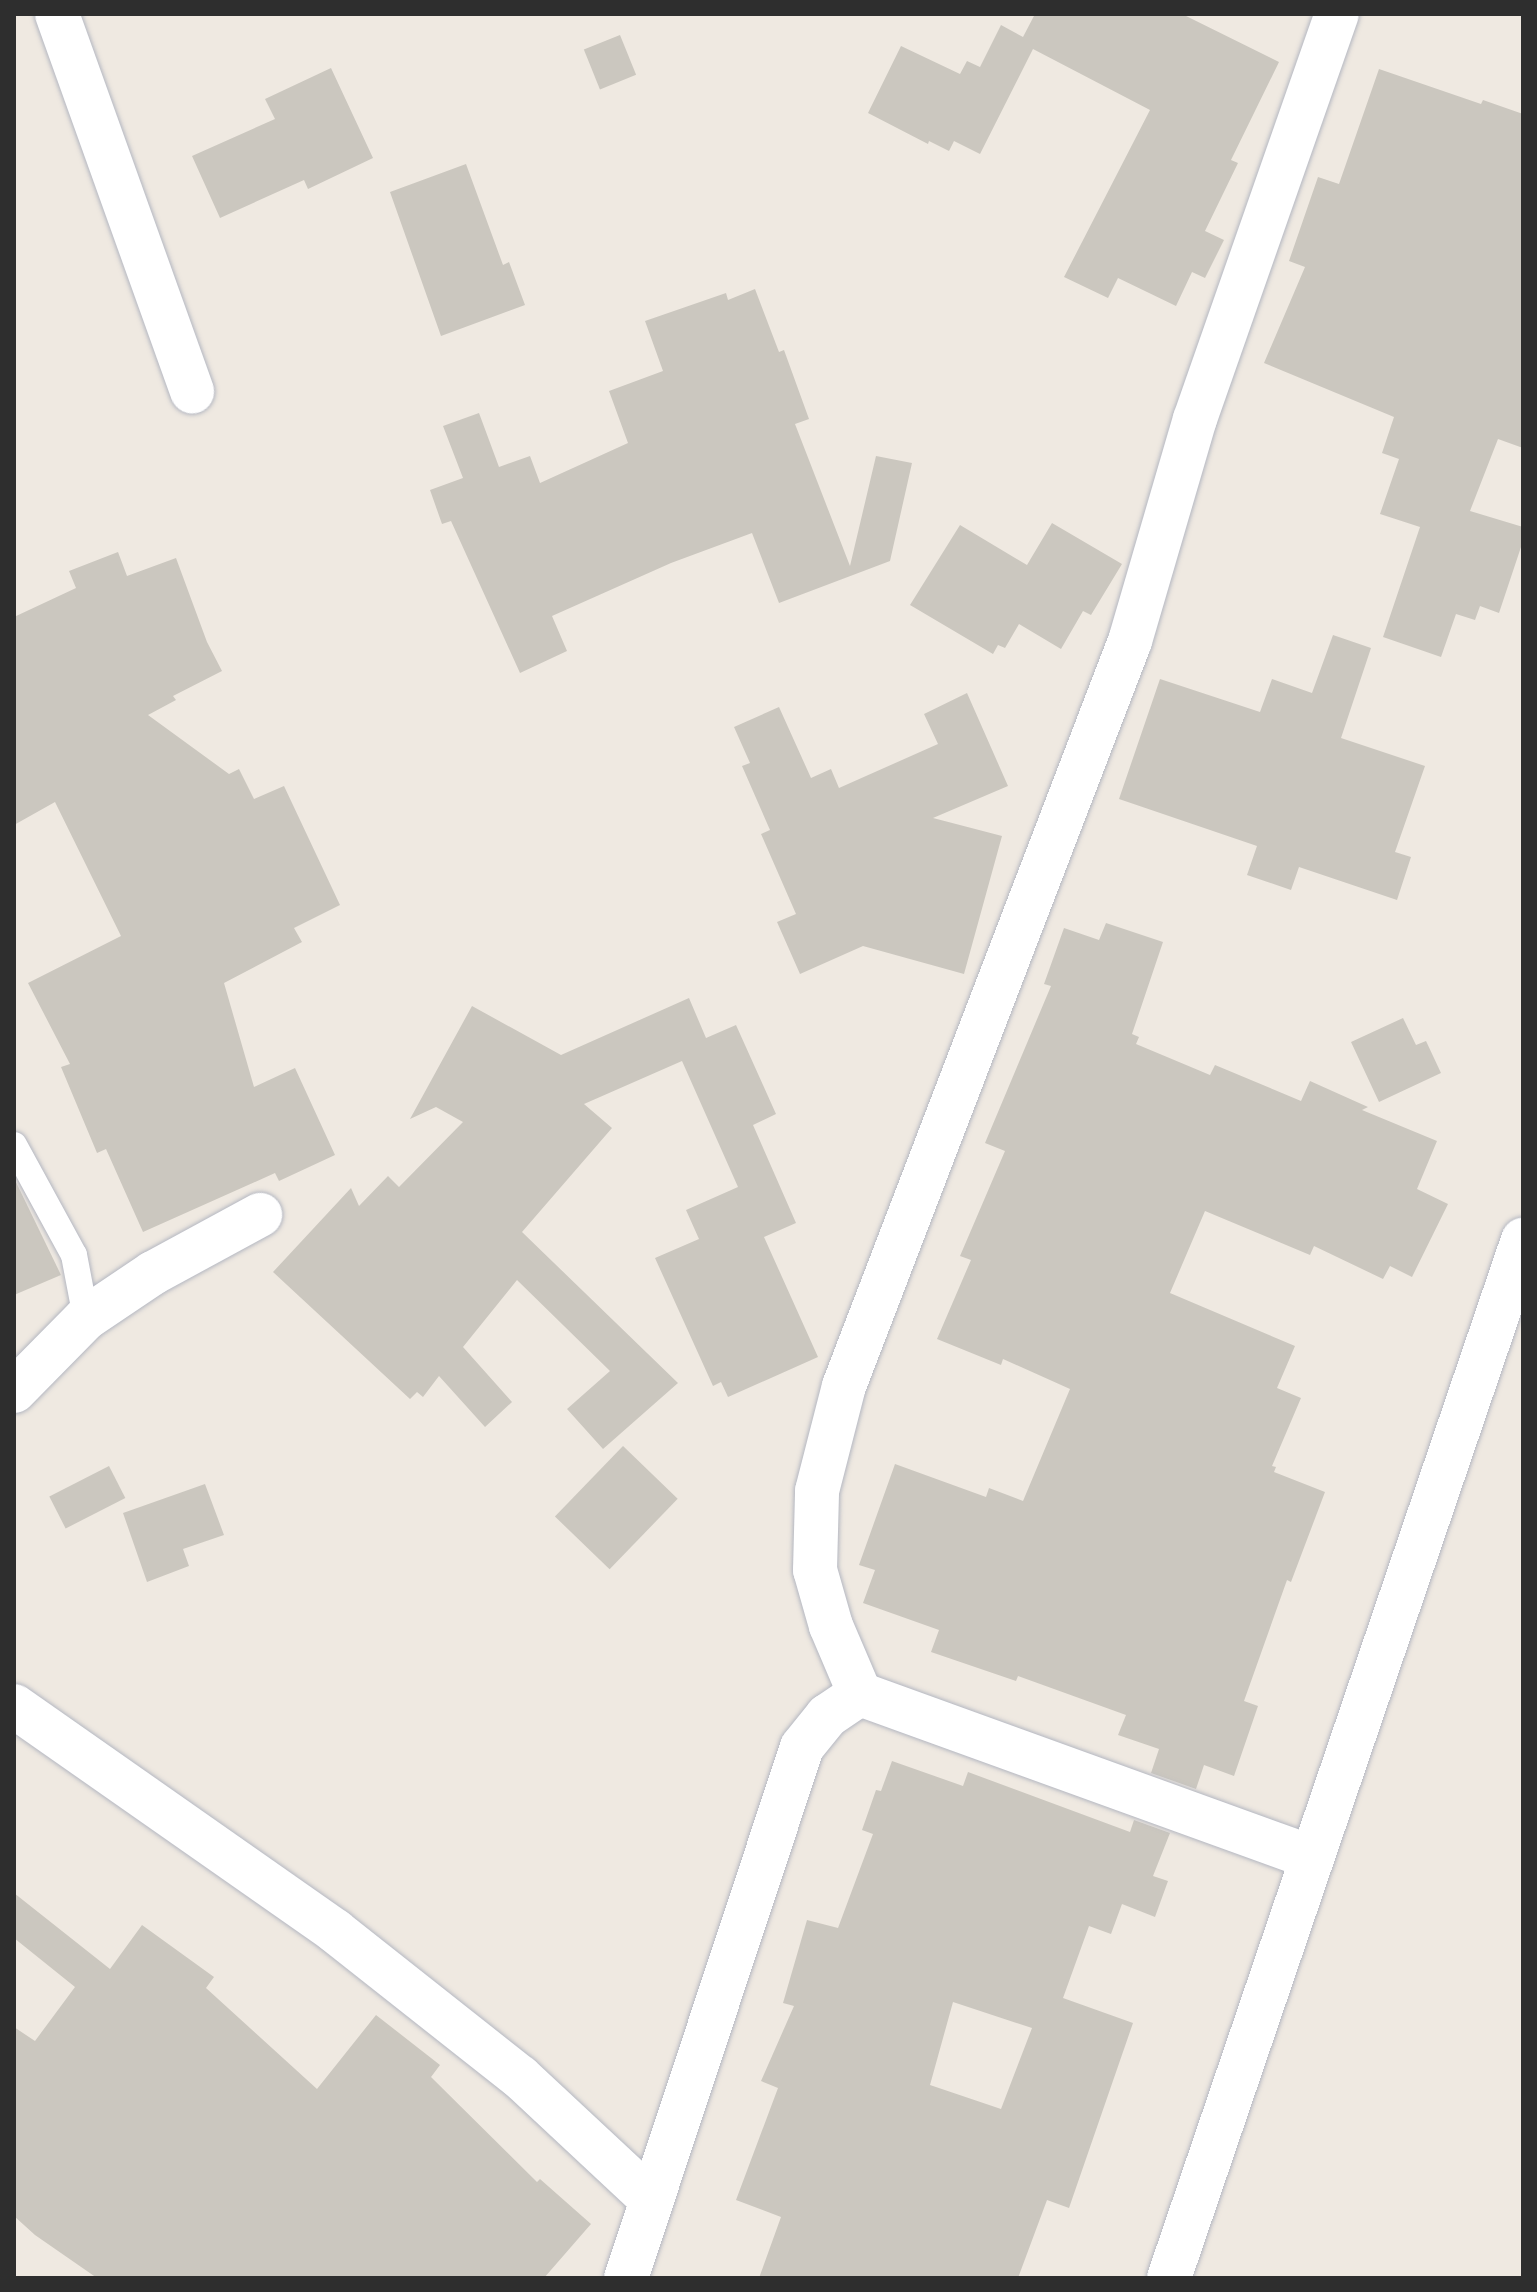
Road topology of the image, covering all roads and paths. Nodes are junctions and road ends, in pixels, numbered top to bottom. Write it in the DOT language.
graph roads {
  1 [pos="57,14"];
  2 [pos="1337,14"];
  3 [pos="192,392"];
  4 [pos="14,1145"];
  5 [pos="260,1215"];
  6 [pos="1523,1240"];
  7 [pos="86,1318"];
  8 [pos="14,1391"];
  9 [pos="860,1694"];
  10 [pos="14,1706"];
  11 [pos="1310,1857"];
  12 [pos="651,2199"];
  13 [pos="626,2278"];
  14 [pos="1169,2278"];
  1 -- 3 [label="street"];
  2 -- 9 [label="street"];
  4 -- 7 [label="lane"];
  5 -- 7 [label="street"];
  6 -- 11 [label="street"];
  7 -- 8 [label="street"];
  9 -- 11 [label="street"];
  9 -- 12 [label="street"];
  10 -- 12 [label="street"];
  11 -- 14 [label="street"];
  12 -- 13 [label="street"];
}
